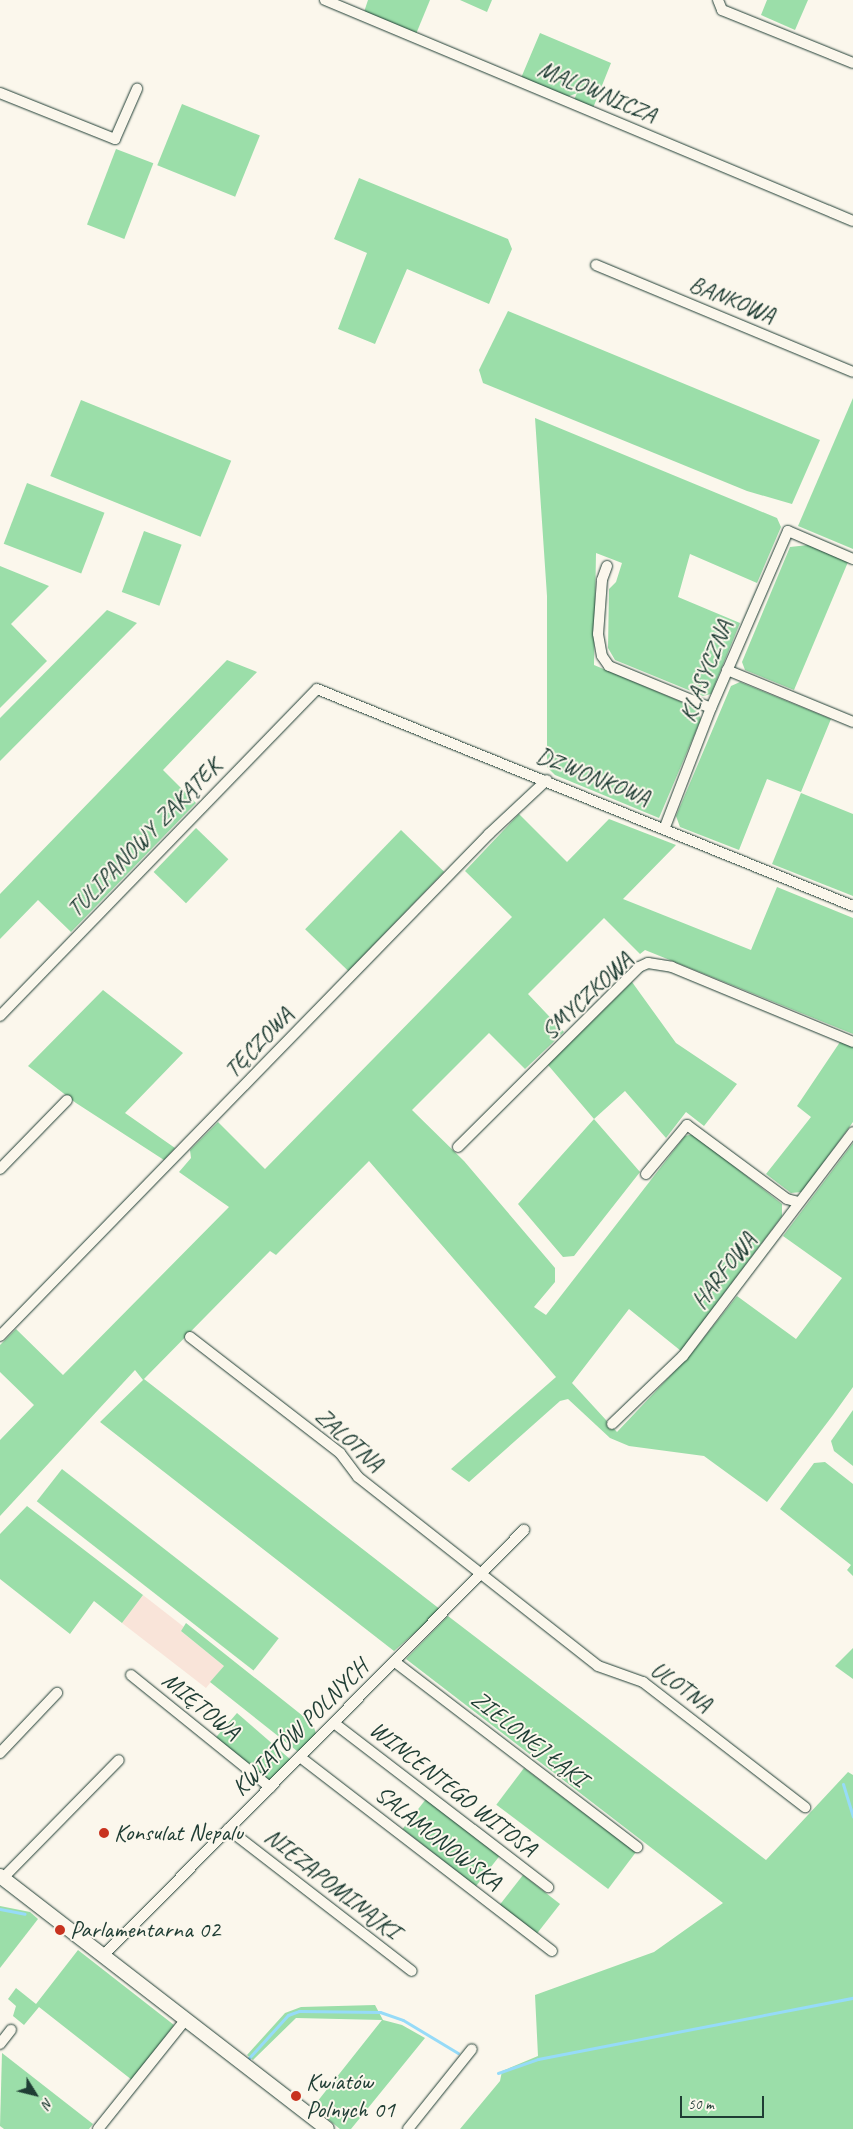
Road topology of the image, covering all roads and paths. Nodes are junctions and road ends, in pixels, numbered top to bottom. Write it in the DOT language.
graph roads {
  1 [pos="324,0"];
  2 [pos="718,0"];
  3 [pos="853,64"];
  4 [pos="137,89"];
  5 [pos="0,93"];
  6 [pos="853,221"];
  7 [pos="596,265"];
  8 [pos="853,372"];
  9 [pos="853,559"];
  10 [pos="607,566"];
  11 [pos="727,670"];
  12 [pos="317,688"];
  13 [pos="711,708"];
  14 [pos="853,722"];
  15 [pos="546,780"];
  16 [pos="665,828"];
  17 [pos="853,906"];
  18 [pos="0,1016"];
  19 [pos="853,1042"];
  20 [pos="67,1100"];
  21 [pos="853,1132"];
  22 [pos="458,1147"];
  23 [pos="0,1169"];
  24 [pos="646,1174"];
  25 [pos="798,1202"];
  26 [pos="0,1336"];
  27 [pos="190,1336"];
  28 [pos="612,1424"];
  29 [pos="524,1530"];
  30 [pos="480,1574"];
  31 [pos="396,1662"];
  32 [pos="131,1675"];
  33 [pos="57,1693"];
  34 [pos="334,1722"];
  35 [pos="0,1753"];
  36 [pos="300,1757"];
  37 [pos="119,1760"];
  38 [pos="270,1787"];
  39 [pos="805,1807"];
  40 [pos="228,1829"];
  41 [pos="637,1848"];
  42 [pos="2,1877"];
  43 [pos="548,1887"];
  44 [pos="552,1951"];
  45 [pos="104,1955"];
  46 [pos="412,1972"];
  47 [pos="186,2019"];
  48 [pos="11,2030"];
  49 [pos="0,2044"];
  50 [pos="472,2050"];
  51 [pos="98,2129"];
  52 [pos="327,2129"];
  53 [pos="408,2129"];
  1 -- 6 [label="street, MALOWNICZA"];
  2 -- 3 [label="street"];
  4 -- 5 [label="street"];
  7 -- 8 [label="street, BANKOWA"];
  9 -- 11 [label="street, KLASYCZNA"];
  10 -- 13 [label="street"];
  11 -- 13 [label="street, KLASYCZNA"];
  11 -- 14 [label="street"];
  12 -- 15 [label="street, DZWONKOWA"];
  12 -- 18 [label="street, TULIPANOWY ZAKĄTEK"];
  13 -- 16 [label="street, KLASYCZNA"];
  15 -- 16 [label="street, DZWONKOWA"];
  15 -- 26 [label="street, TĘCZOWA"];
  16 -- 17 [label="street, DZWONKOWA"];
  19 -- 22 [label="street, SMYCZKOWA"];
  20 -- 23 [label="street"];
  21 -- 25 [label="street, HARFOWA"];
  24 -- 25 [label="street"];
  25 -- 28 [label="street, HARFOWA"];
  27 -- 30 [label="street, ZALOTNA"];
  29 -- 30 [label="street, KWIATÓW POLNYCH"];
  30 -- 31 [label="street, KWIATÓW POLNYCH"];
  30 -- 39 [label="street, ULOTNA"];
  31 -- 34 [label="street, KWIATÓW POLNYCH"];
  31 -- 41 [label="street, ZIELONEJ ŁĄKI"];
  32 -- 38 [label="street, MIĘTOWA"];
  33 -- 35 [label="street"];
  34 -- 36 [label="street, KWIATÓW POLNYCH"];
  34 -- 43 [label="street, WINCENTEGO WITOSA"];
  36 -- 38 [label="street, KWIATÓW POLNYCH"];
  36 -- 44 [label="street, SALAMONOWSKA"];
  37 -- 42 [label="street"];
  38 -- 40 [label="street, KWIATÓW POLNYCH"];
  40 -- 45 [label="street, KWIATÓW POLNYCH"];
  40 -- 46 [label="street, NIEZAPOMINAJKI"];
  42 -- 45 [label="street"];
  45 -- 47 [label="street"];
  47 -- 51 [label="street"];
  47 -- 52 [label="street"];
  48 -- 49 [label="street"];
  50 -- 53 [label="street"];
}
